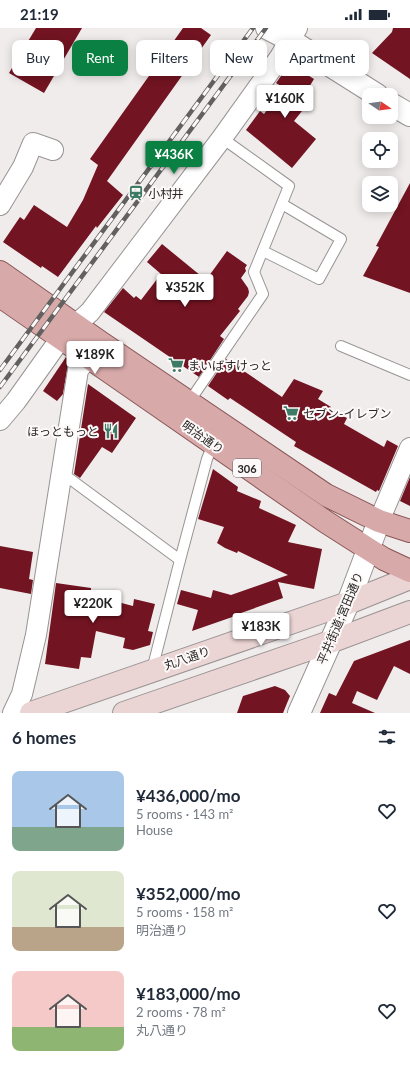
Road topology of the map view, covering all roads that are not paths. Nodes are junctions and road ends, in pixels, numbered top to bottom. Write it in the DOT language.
graph roads {
  1 [pos="267,28"];
  2 [pos="293,34"];
  3 [pos="367,88"];
  4 [pos="398,108"];
  5 [pos="410,115"];
  6 [pos="222,138"];
  7 [pos="53,150"];
  8 [pos="282,204"];
  9 [pos="0,206"];
  10 [pos="263,251"];
  11 [pos="0,272"];
  12 [pos="0,296"];
  13 [pos="68,331"];
  14 [pos="342,346"];
  15 [pos="94,350"];
  16 [pos="410,375"];
  17 [pos="189,402"];
  18 [pos="0,420"];
  19 [pos="213,444"];
  20 [pos="410,448"];
  21 [pos="62,473"];
  22 [pos="379,522"];
  23 [pos="410,531"];
  24 [pos="368,549"];
  25 [pos="180,560"];
  26 [pos="410,571"];
  27 [pos="410,578"];
  28 [pos="348,603"];
  29 [pos="410,612"];
  30 [pos="330,642"];
  31 [pos="152,670"];
  32 [pos="13,713"];
  33 [pos="31,713"];
  34 [pos="124,713"];
  35 [pos="299,713"];
  1 -- 2 [label="street"];
  2 -- 3 [label="street"];
  2 -- 6 [label="street"];
  4 -- 5 [label="street"];
  6 -- 8 [label="lane"];
  6 -- 13 [label="street"];
  7 -- 9 [label="street"];
  8 -- 10 [label="lane"];
  8 -- 10 [label="lane"];
  10 -- 17 [label="lane"];
  11 -- 13 [label="main road, 明治通り / 306"];
  12 -- 13 [label="main road, 明治通り / 306"];
  13 -- 15 [label="main road, 明治通り / 306"];
  13 -- 18 [label="street"];
  14 -- 16 [label="lane"];
  15 -- 17 [label="main road, 明治通り / 306"];
  15 -- 19 [label="main road, 明治通り / 306"];
  15 -- 21 [label="street"];
  17 -- 22 [label="main road, 明治通り / 306"];
  19 -- 24 [label="main road, 明治通り / 306"];
  19 -- 25 [label="lane"];
  20 -- 22 [label="street"];
  21 -- 25 [label="lane"];
  21 -- 32 [label="street"];
  22 -- 23 [label="main road, 明治通り / 306"];
  22 -- 24 [label="street, 平井街道;宮田通り"];
  24 -- 26 [label="main road, 明治通り / 306"];
  24 -- 28 [label="street, 平井街道;宮田通り"];
  25 -- 31 [label="lane"];
  27 -- 28 [label="main road, 丸八通り"];
  28 -- 30 [label="street, 平井街道;宮田通り"];
  28 -- 31 [label="main road, 丸八通り"];
  29 -- 30 [label="main road"];
  30 -- 34 [label="main road"];
  30 -- 35 [label="street, 平井街道;宮田通り"];
  31 -- 33 [label="main road, 丸八通り"];
}
